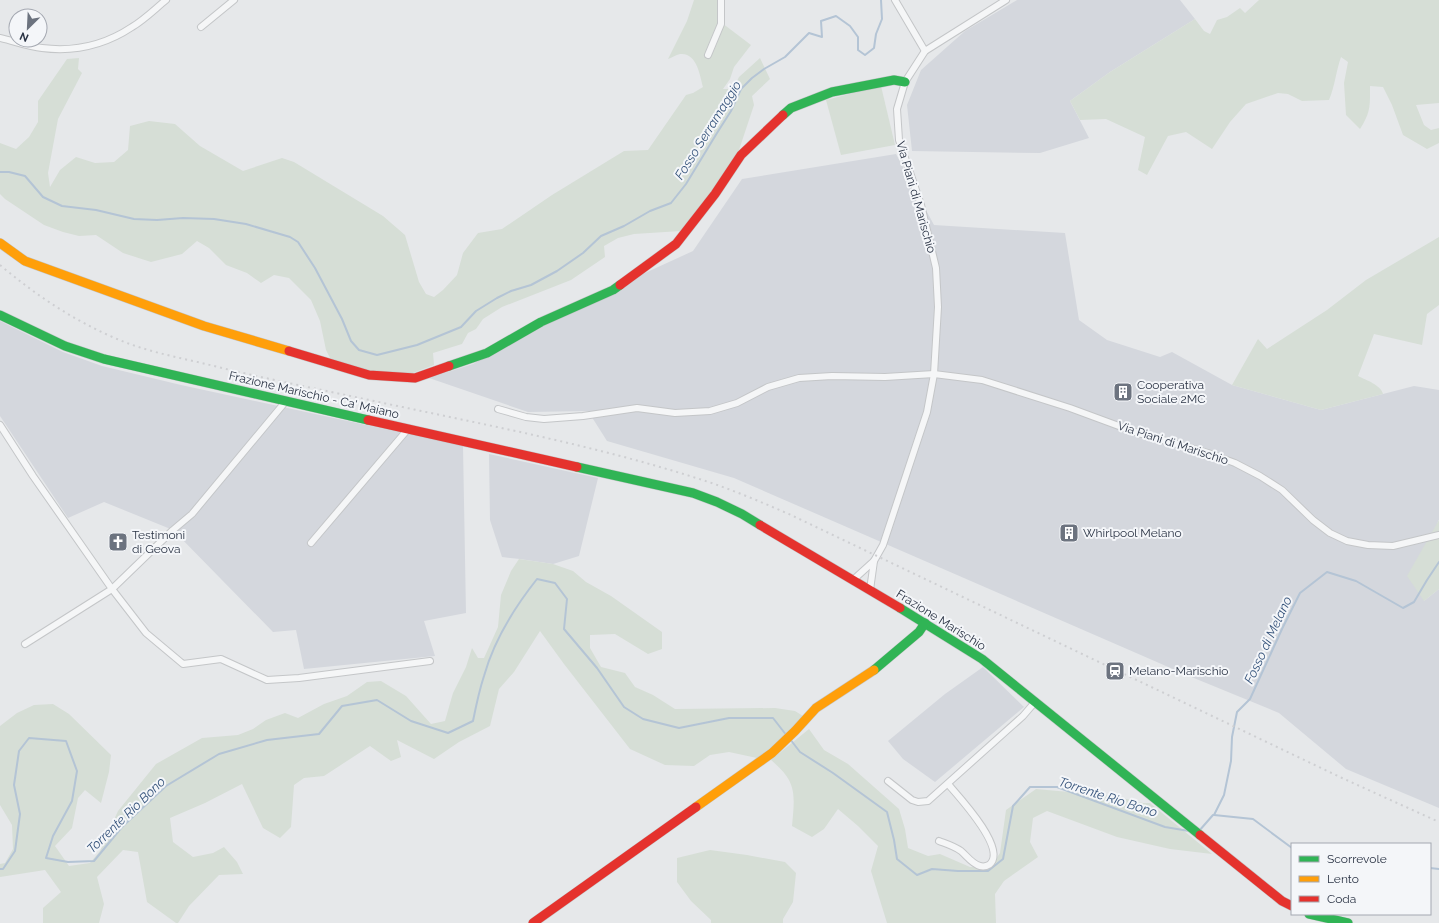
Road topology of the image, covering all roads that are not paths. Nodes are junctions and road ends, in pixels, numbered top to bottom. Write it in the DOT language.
graph roads {
  1 [pos="166,0"];
  2 [pos="234,0"];
  3 [pos="721,0"];
  4 [pos="895,0"];
  5 [pos="1006,0"];
  6 [pos="201,27"];
  7 [pos="0,38"];
  8 [pos="925,51"];
  9 [pos="708,55"];
  10 [pos="905,82"];
  11 [pos="0,243"];
  12 [pos="0,316"];
  13 [pos="934,374"];
  14 [pos="286,401"];
  15 [pos="498,409"];
  16 [pos="0,425"];
  17 [pos="408,429"];
  18 [pos="629,479"];
  19 [pos="1439,535"];
  20 [pos="311,543"];
  21 [pos="874,561"];
  22 [pos="853,580"];
  23 [pos="112,589"];
  24 [pos="870,590"];
  25 [pos="924,622"];
  26 [pos="25,644"];
  27 [pos="430,661"];
  28 [pos="1035,702"];
  29 [pos="888,781"];
  30 [pos="948,784"];
  31 [pos="939,841"];
  32 [pos="1291,906"];
  33 [pos="1314,915"];
  34 [pos="533,923"];
  35 [pos="1348,923"];
  1 -- 7 [label="street"];
  2 -- 6 [label="street"];
  3 -- 9 [label="street"];
  4 -- 8 [label="street"];
  5 -- 8 [label="street, Via Piani di Marischio"];
  8 -- 10 [label="street, Via Piani di Marischio"];
  10 -- 11 [label="street"];
  10 -- 13 [label="street, Via Piani di Marischio"];
  12 -- 14 [label="street, Frazione Marischio - Ca' Maiano"];
  13 -- 15 [label="street, Via Piani di Marischio"];
  13 -- 19 [label="street, Via Piani di Marischio"];
  13 -- 21 [label="street, Via Piani di Marischio"];
  14 -- 17 [label="street, Frazione Marischio - Ca' Maiano"];
  14 -- 23 [label="street"];
  16 -- 23 [label="street"];
  17 -- 18 [label="street, Frazione Marischio - Ca' Maiano"];
  17 -- 20 [label="street"];
  18 -- 22 [label="street, Frazione Marischio"];
  21 -- 22 [label="street"];
  21 -- 24 [label="street"];
  22 -- 24 [label="street, Frazione Marischio"];
  23 -- 26 [label="street"];
  23 -- 27 [label="street"];
  24 -- 25 [label="street, Frazione Marischio"];
  25 -- 28 [label="street, Frazione Marischio"];
  25 -- 34 [label="street"];
  28 -- 30 [label="street"];
  28 -- 32 [label="street, Frazione Marischio"];
  29 -- 30 [label="street"];
  30 -- 31 [label="street"];
  33 -- 35 [label="street"];
}
